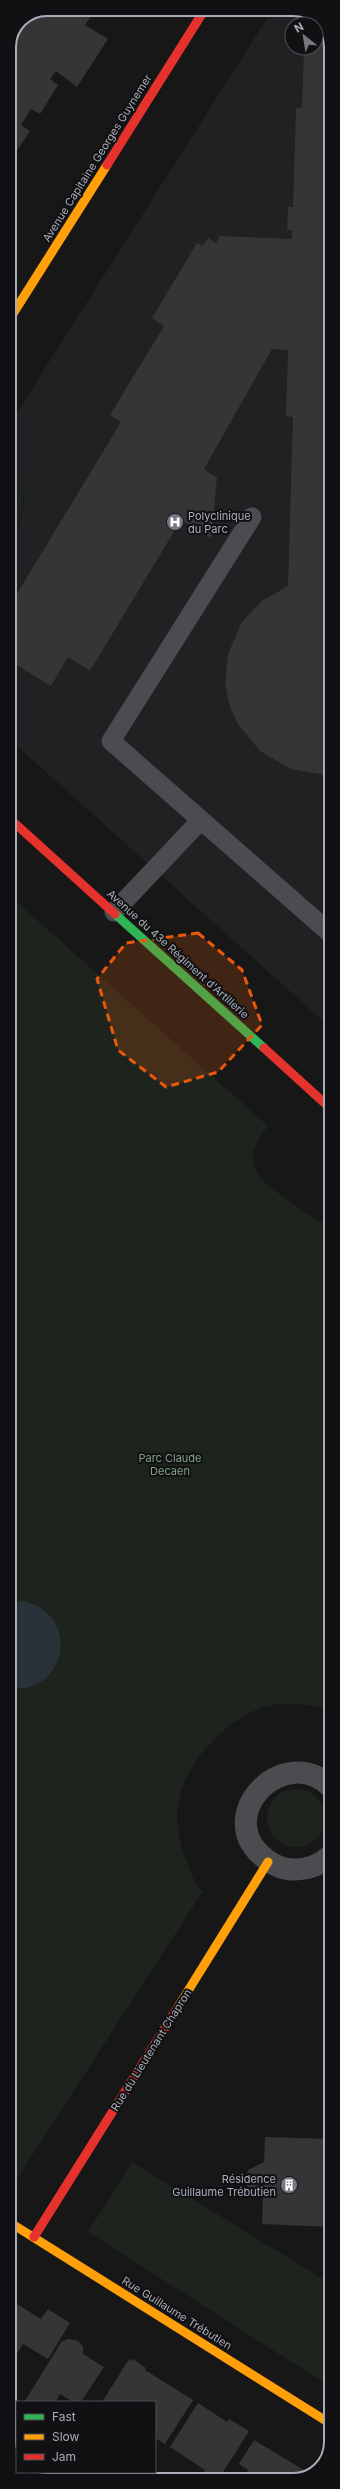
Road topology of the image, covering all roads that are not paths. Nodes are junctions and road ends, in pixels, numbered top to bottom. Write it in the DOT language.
graph roads {
  1 [pos="201,16"];
  2 [pos="16,309"];
  3 [pos="252,517"];
  4 [pos="201,820"];
  5 [pos="16,824"];
  6 [pos="114,912"];
  7 [pos="324,928"];
  8 [pos="324,1103"];
  9 [pos="324,1778"];
  10 [pos="324,1860"];
  11 [pos="268,1862"];
  12 [pos="16,2226"];
  13 [pos="34,2237"];
  14 [pos="324,2420"];
  1 -- 2 [label="street, Avenue Capitaine Georges Guynemer"];
  3 -- 4 [label="lane"];
  4 -- 6 [label="lane"];
  4 -- 7 [label="lane"];
  5 -- 6 [label="street, Avenue du 43e Régiment d'Artillerie"];
  6 -- 8 [label="street, Avenue du 43e Régiment d'Artillerie"];
  9 -- 11 [label="street"];
  10 -- 11 [label="street"];
  11 -- 13 [label="street, Rue du Lieutenant Chapron"];
  12 -- 13 [label="street, Rue Guillaume Trébutien"];
  13 -- 14 [label="street, Rue Guillaume Trébutien"];
}
